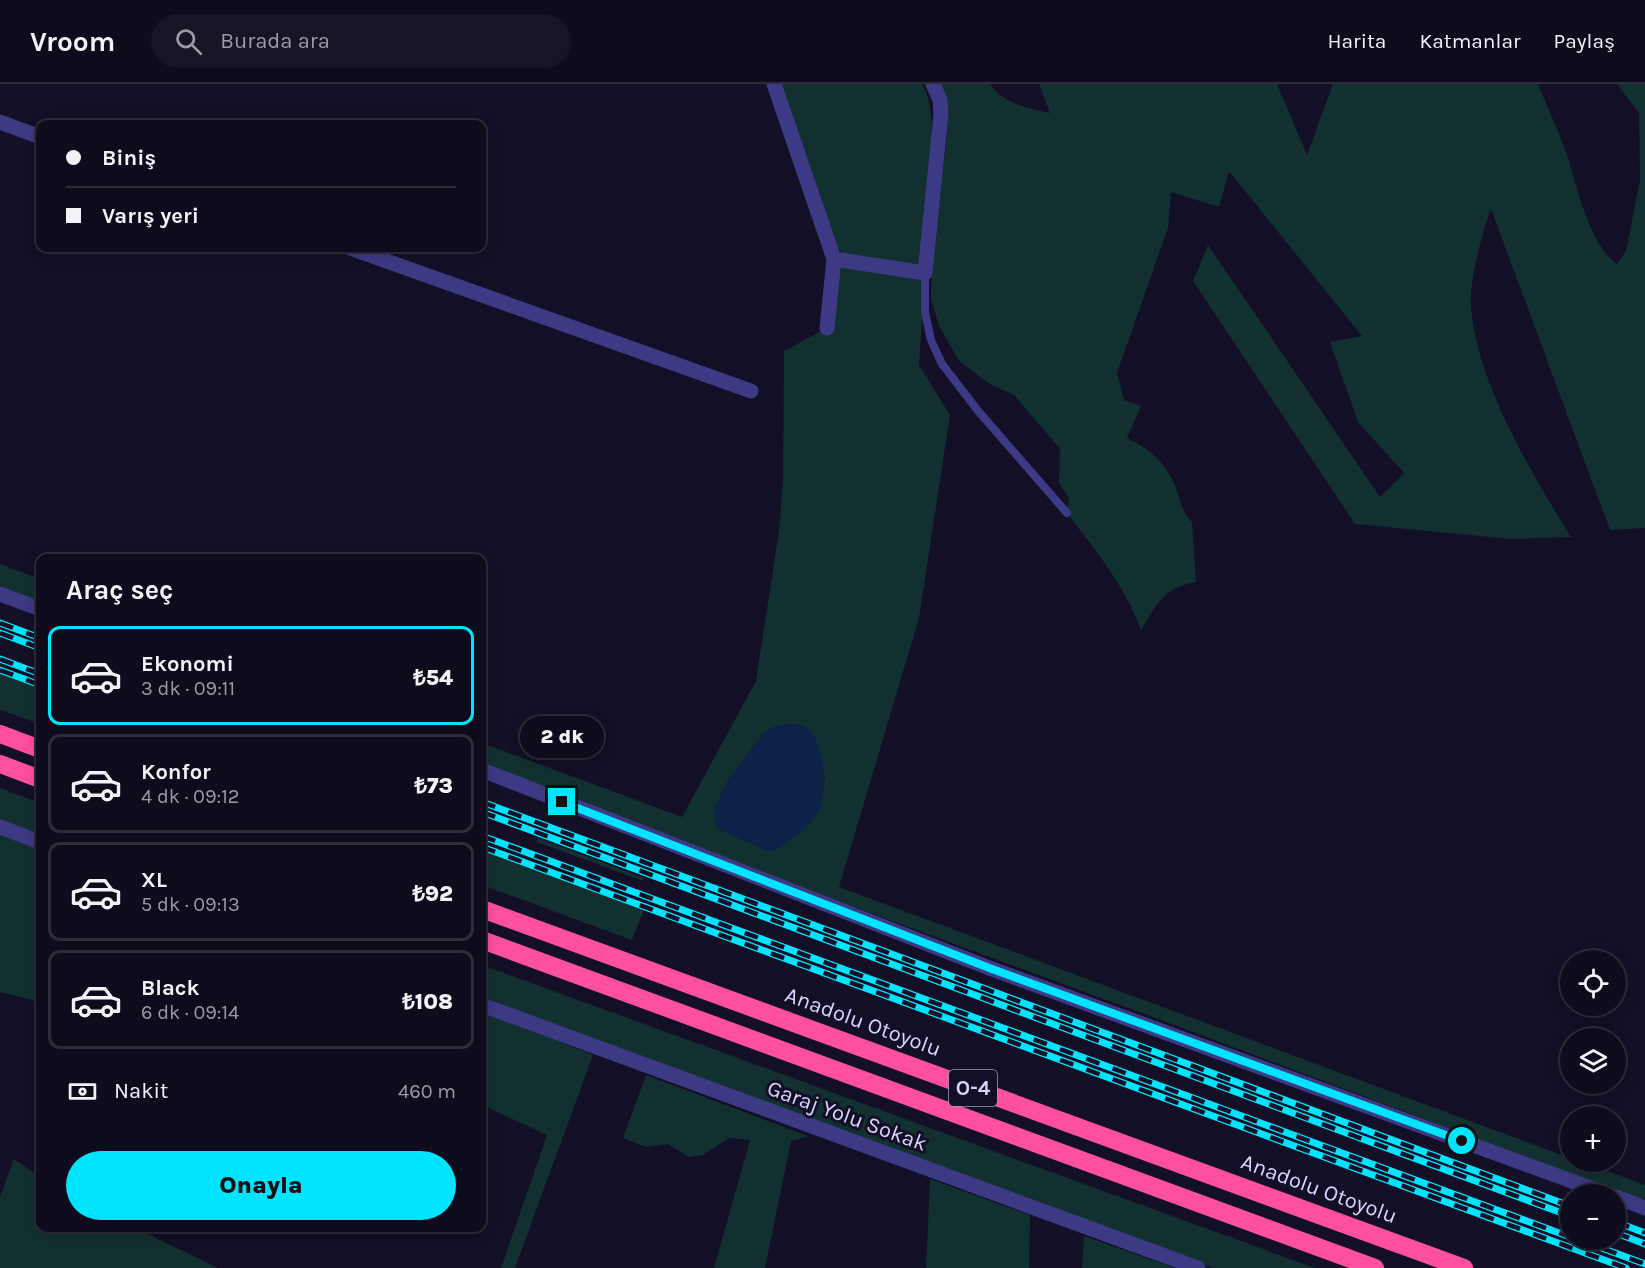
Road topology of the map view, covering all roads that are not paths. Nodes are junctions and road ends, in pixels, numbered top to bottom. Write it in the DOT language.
graph roads {
  1 [pos="774,84"];
  2 [pos="933,84"];
  3 [pos="0,122"];
  4 [pos="36,136"];
  5 [pos="361,252"];
  6 [pos="834,259"];
  7 [pos="925,273"];
  8 [pos="827,328"];
  9 [pos="751,391"];
  10 [pos="1067,513"];
  11 [pos="0,594"];
  12 [pos="36,608"];
  13 [pos="0,734"];
  14 [pos="36,748"];
  15 [pos="0,764"];
  16 [pos="486,772"];
  17 [pos="36,778"];
  18 [pos="0,827"];
  19 [pos="36,840"];
  20 [pos="486,910"];
  21 [pos="486,941"];
  22 [pos="486,1006"];
  23 [pos="1580,1184"];
  24 [pos="1626,1201"];
  25 [pos="1645,1208"];
  26 [pos="1198,1268"];
  27 [pos="1375,1268"];
  28 [pos="1464,1268"];
  1 -- 6 [label="street"];
  2 -- 7 [label="street"];
  3 -- 4 [label="street"];
  5 -- 9 [label="street"];
  6 -- 7 [label="street"];
  6 -- 8 [label="street"];
  7 -- 10 [label="lane"];
  11 -- 12 [label="street"];
  13 -- 14 [label="highway"];
  15 -- 17 [label="highway"];
  16 -- 23 [label="street"];
  18 -- 19 [label="street"];
  20 -- 28 [label="highway, Anadolu Otoyolu / O-4"];
  21 -- 27 [label="highway, O-4"];
  22 -- 26 [label="street, Garaj Yolu Sokak"];
  24 -- 25 [label="street"];
}
